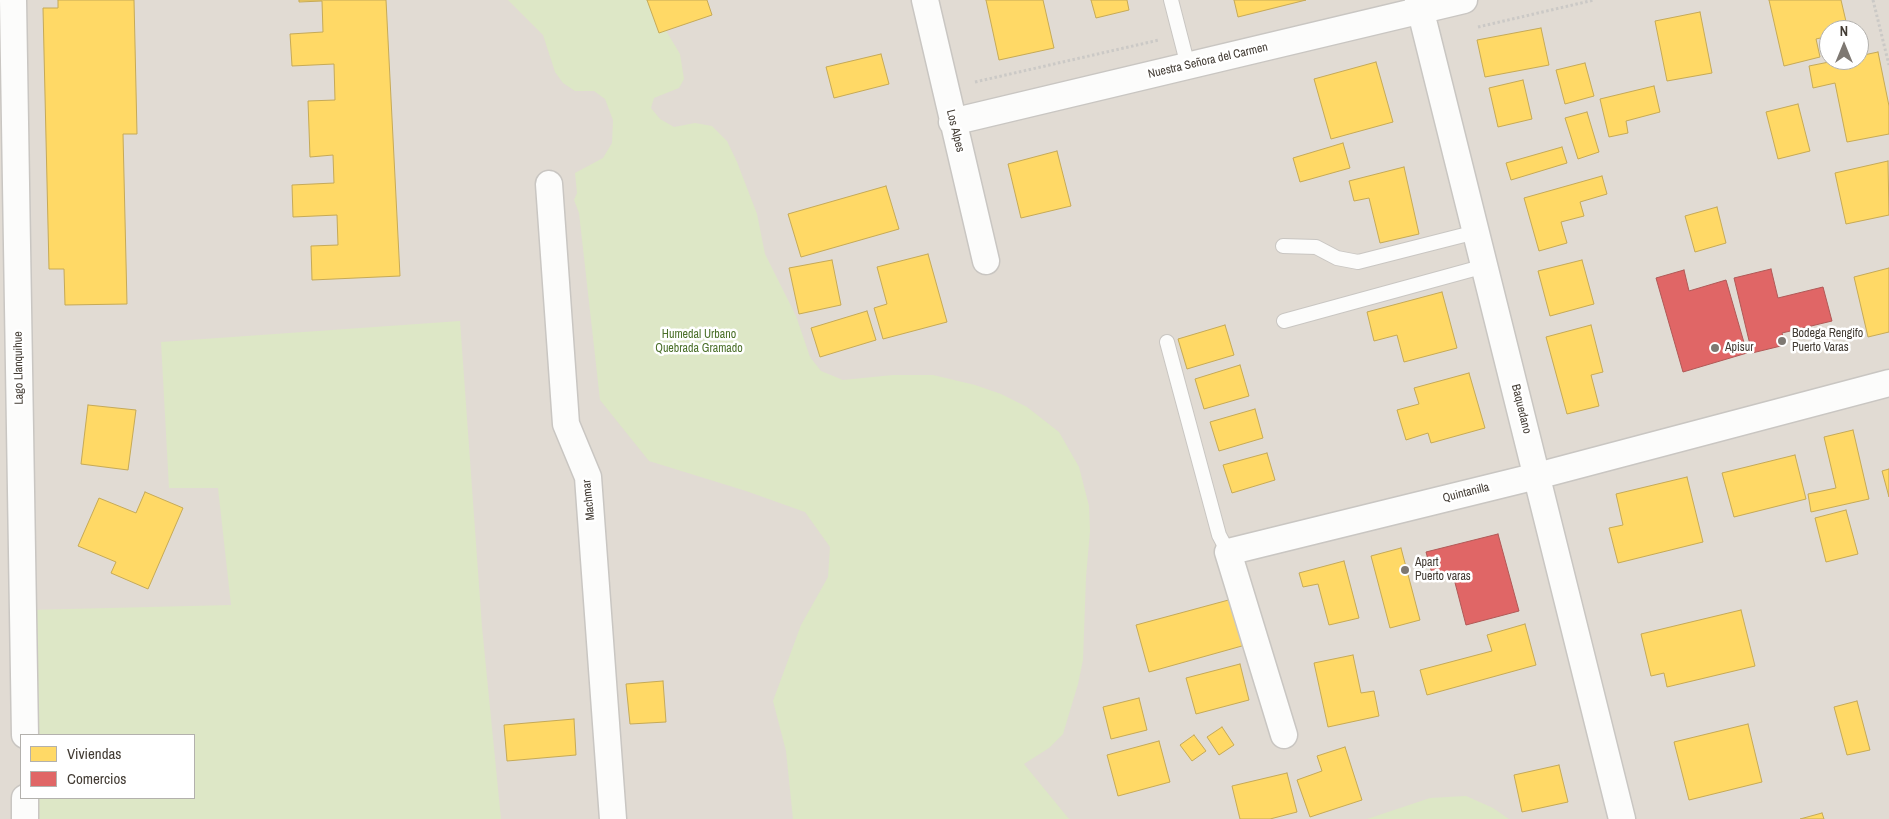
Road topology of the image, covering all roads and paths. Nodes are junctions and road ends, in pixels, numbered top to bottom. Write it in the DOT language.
graph roads {
  1 [pos="13,0"];
  2 [pos="925,0"];
  3 [pos="1171,0"];
  4 [pos="1464,0"];
  5 [pos="1873,0"];
  6 [pos="1419,5"];
  7 [pos="1180,35"];
  8 [pos="1889,65"];
  9 [pos="1188,66"];
  10 [pos="945,90"];
  11 [pos="7,113"];
  12 [pos="952,122"];
  13 [pos="549,184"];
  14 [pos="1476,232"];
  15 [pos="1283,246"];
  16 [pos="986,262"];
  17 [pos="1485,266"];
  18 [pos="9,274"];
  19 [pos="1284,321"];
  20 [pos="1167,342"];
  21 [pos="1889,383"];
  22 [pos="1538,476"];
  23 [pos="0,550"];
  24 [pos="1228,552"];
  25 [pos="22,568"];
  26 [pos="25,734"];
  27 [pos="1284,735"];
  28 [pos="25,799"];
  29 [pos="25,819"];
  30 [pos="613,819"];
  31 [pos="1622,819"];
  1 -- 11 [label="street, Lago Llanquihue"];
  2 -- 10 [label="street, Los Alpes"];
  3 -- 7 [label="lane"];
  4 -- 6 [label="street, Nuestra Señora del Carmen"];
  5 -- 8 [label="path"];
  6 -- 9 [label="street, Nuestra Señora del Carmen"];
  6 -- 14 [label="street, Baquedano"];
  7 -- 9 [label="lane"];
  7 -- 10 [label="path"];
  9 -- 12 [label="street, Nuestra Señora del Carmen"];
  10 -- 12 [label="street, Los Alpes"];
  11 -- 18 [label="street, Lago Llanquihue"];
  12 -- 16 [label="street, Los Alpes"];
  13 -- 30 [label="street, Machmar"];
  14 -- 15 [label="lane"];
  14 -- 17 [label="street, Baquedano"];
  17 -- 19 [label="lane"];
  17 -- 22 [label="street, Baquedano"];
  18 -- 25 [label="street, Lago Llanquihue"];
  20 -- 24 [label="lane"];
  21 -- 22 [label="street, Quintanilla"];
  22 -- 24 [label="street, Quintanilla"];
  22 -- 31 [label="street, Baquedano"];
  23 -- 25 [label="street"];
  24 -- 27 [label="street"];
  25 -- 26 [label="street, Lago Llanquihue"];
  28 -- 29 [label="street"];
}
